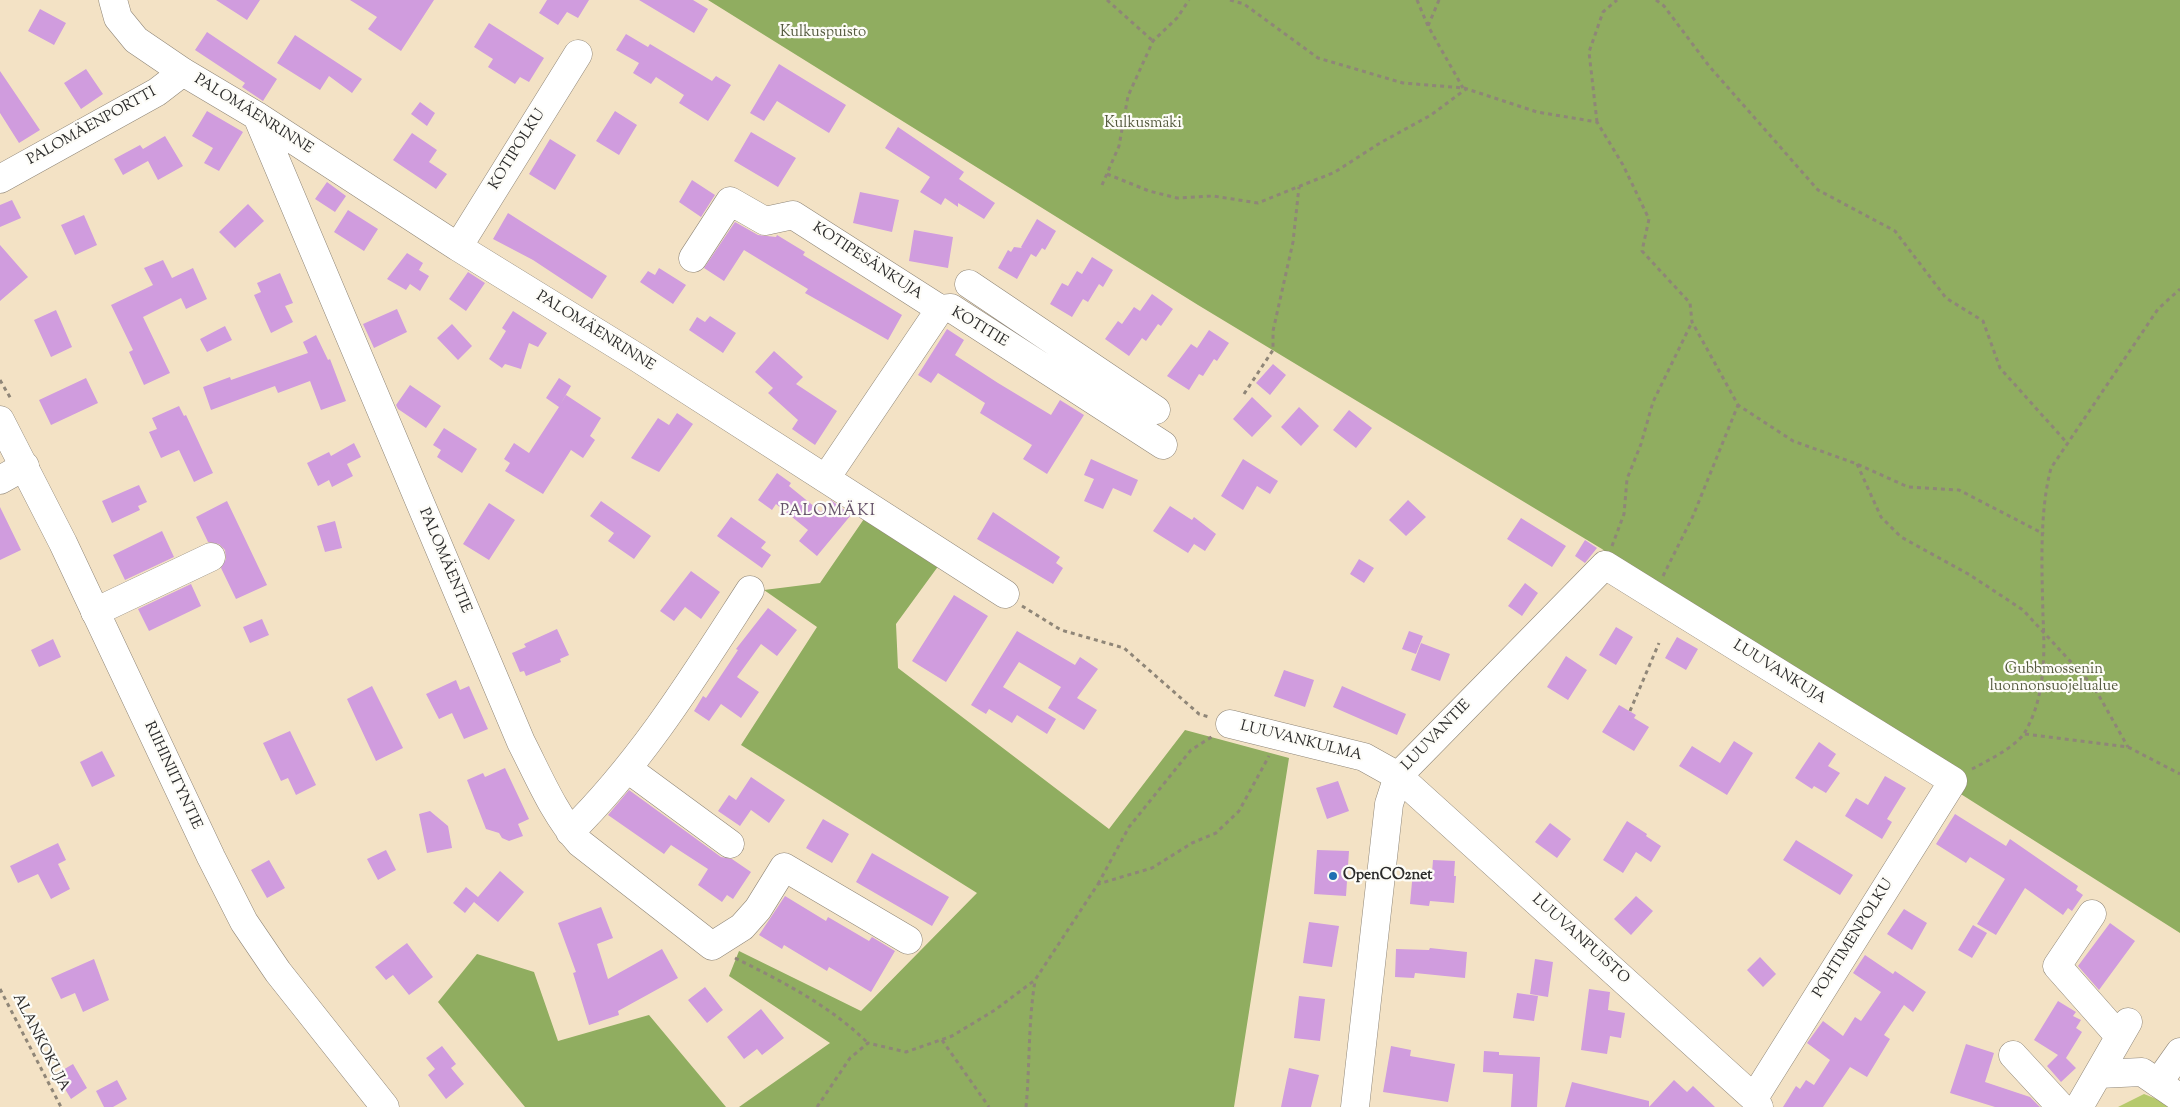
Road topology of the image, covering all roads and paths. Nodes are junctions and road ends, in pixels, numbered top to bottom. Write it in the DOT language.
graph roads {
  1 [pos="113,0"];
  2 [pos="1107,0"];
  3 [pos="1189,0"];
  4 [pos="1230,0"];
  5 [pos="1417,0"];
  6 [pos="1439,0"];
  7 [pos="1617,0"];
  8 [pos="1656,0"];
  9 [pos="1428,26"];
  10 [pos="1153,41"];
  11 [pos="578,54"];
  12 [pos="183,72"];
  13 [pos="1465,89"];
  14 [pos="257,116"];
  15 [pos="1597,122"];
  16 [pos="1107,174"];
  17 [pos="0,179"];
  18 [pos="1102,185"];
  19 [pos="1298,187"];
  20 [pos="458,247"];
  21 [pos="693,258"];
  22 [pos="969,284"];
  23 [pos="2179,291"];
  24 [pos="940,309"];
  25 [pos="1692,322"];
  26 [pos="1061,346"];
  27 [pos="1045,369"];
  28 [pos="0,380"];
  29 [pos="1244,394"];
  30 [pos="1738,404"];
  31 [pos="1156,410"];
  32 [pos="6,411"];
  33 [pos="2068,444"];
  34 [pos="1163,445"];
  35 [pos="1857,464"];
  36 [pos="25,466"];
  37 [pos="826,478"];
  38 [pos="0,480"];
  39 [pos="2044,534"];
  40 [pos="211,557"];
  41 [pos="1605,565"];
  42 [pos="750,590"];
  43 [pos="1005,594"];
  44 [pos="1652,594"];
  45 [pos="95,612"];
  46 [pos="2044,633"];
  47 [pos="1659,643"];
  48 [pos="1630,711"];
  49 [pos="1230,724"];
  50 [pos="2025,734"];
  51 [pos="1278,736"];
  52 [pos="2128,747"];
  53 [pos="628,769"];
  54 [pos="2180,774"];
  55 [pos="1398,776"];
  56 [pos="1953,781"];
  57 [pos="570,832"];
  58 [pos="730,844"];
  59 [pos="1098,884"];
  60 [pos="2092,914"];
  61 [pos="908,940"];
  62 [pos="712,946"];
  63 [pos="1035,980"];
  64 [pos="0,989"];
  65 [pos="942,1040"];
  66 [pos="868,1043"];
  67 [pos="2180,1052"];
  68 [pos="2013,1055"];
  69 [pos="2099,1074"];
  70 [pos="2158,1083"];
  71 [pos="2180,1098"];
  72 [pos="1757,1102"];
  73 [pos="60,1107"];
  74 [pos="385,1107"];
  75 [pos="817,1107"];
  76 [pos="989,1107"];
  77 [pos="1026,1107"];
  78 [pos="1355,1107"];
  79 [pos="2061,1107"];
  80 [pos="2079,1107"];
  1 -- 12 [label="street, PALOMÄENRINNE"];
  2 -- 10 [label="path"];
  3 -- 10 [label="path"];
  4 -- 13 [label="path"];
  5 -- 9 [label="path"];
  6 -- 9 [label="path"];
  7 -- 15 [label="path"];
  8 -- 33 [label="path"];
  9 -- 13 [label="path"];
  10 -- 16 [label="path"];
  11 -- 20 [label="street, KOTIPOLKU"];
  12 -- 14 [label="street, PALOMÄENRINNE"];
  12 -- 17 [label="street, PALOMÄENPORTTI"];
  13 -- 15 [label="path"];
  13 -- 19 [label="path"];
  14 -- 20 [label="street, PALOMÄENRINNE"];
  14 -- 57 [label="street, PALOMÄENTIE"];
  15 -- 25 [label="path"];
  16 -- 18 [label="path"];
  16 -- 19 [label="path"];
  19 -- 29 [label="path"];
  20 -- 37 [label="street, PALOMÄENRINNE"];
  21 -- 24 [label="street, KOTIPESÄNKUJA"];
  22 -- 26 [label="street"];
  23 -- 33 [label="path"];
  24 -- 27 [label="street, KOTITIE"];
  24 -- 37 [label="street, KOTITIE"];
  25 -- 30 [label="path"];
  25 -- 41 [label="path"];
  26 -- 27 [label="street"];
  26 -- 31 [label="street"];
  27 -- 34 [label="street, KOTITIE"];
  28 -- 32 [label="path"];
  30 -- 35 [label="path"];
  30 -- 44 [label="path"];
  32 -- 36 [label="street, RIIHINIITYNTIE"];
  33 -- 39 [label="path"];
  35 -- 39 [label="path"];
  35 -- 46 [label="path"];
  36 -- 38 [label="street"];
  36 -- 45 [label="street, RIIHINIITYNTIE"];
  37 -- 43 [label="street, PALOMÄENRINNE"];
  39 -- 46 [label="path"];
  40 -- 45 [label="street"];
  41 -- 44 [label="street, LUUVANKUJA"];
  41 -- 55 [label="street, LUUVANTIE"];
  42 -- 53 [label="street"];
  43 -- 49 [label="path"];
  44 -- 56 [label="street, LUUVANKUJA"];
  45 -- 74 [label="street, RIIHINIITYNTIE"];
  46 -- 50 [label="path"];
  46 -- 52 [label="path"];
  47 -- 48 [label="path"];
  49 -- 51 [label="street, LUUVANKULMA"];
  49 -- 59 [label="path"];
  50 -- 52 [label="path"];
  50 -- 56 [label="path"];
  51 -- 55 [label="street, LUUVANKULMA"];
  51 -- 59 [label="path"];
  52 -- 54 [label="path"];
  53 -- 57 [label="street"];
  53 -- 58 [label="street"];
  55 -- 72 [label="street, LUUVANPUISTO"];
  55 -- 78 [label="street, LUUVANTIE"];
  56 -- 72 [label="street, POHTIMENPOLKU"];
  57 -- 62 [label="street, PALOMÄENTIE"];
  59 -- 63 [label="path"];
  60 -- 69 [label="street"];
  61 -- 62 [label="street"];
  62 -- 66 [label="path"];
  63 -- 65 [label="path"];
  63 -- 77 [label="path"];
  64 -- 73 [label="path, ALANKOKUJA"];
  65 -- 66 [label="path"];
  65 -- 76 [label="path"];
  66 -- 75 [label="path"];
  67 -- 70 [label="street"];
  68 -- 79 [label="street"];
  69 -- 70 [label="street"];
  69 -- 80 [label="street"];
  70 -- 71 [label="street"];
}
